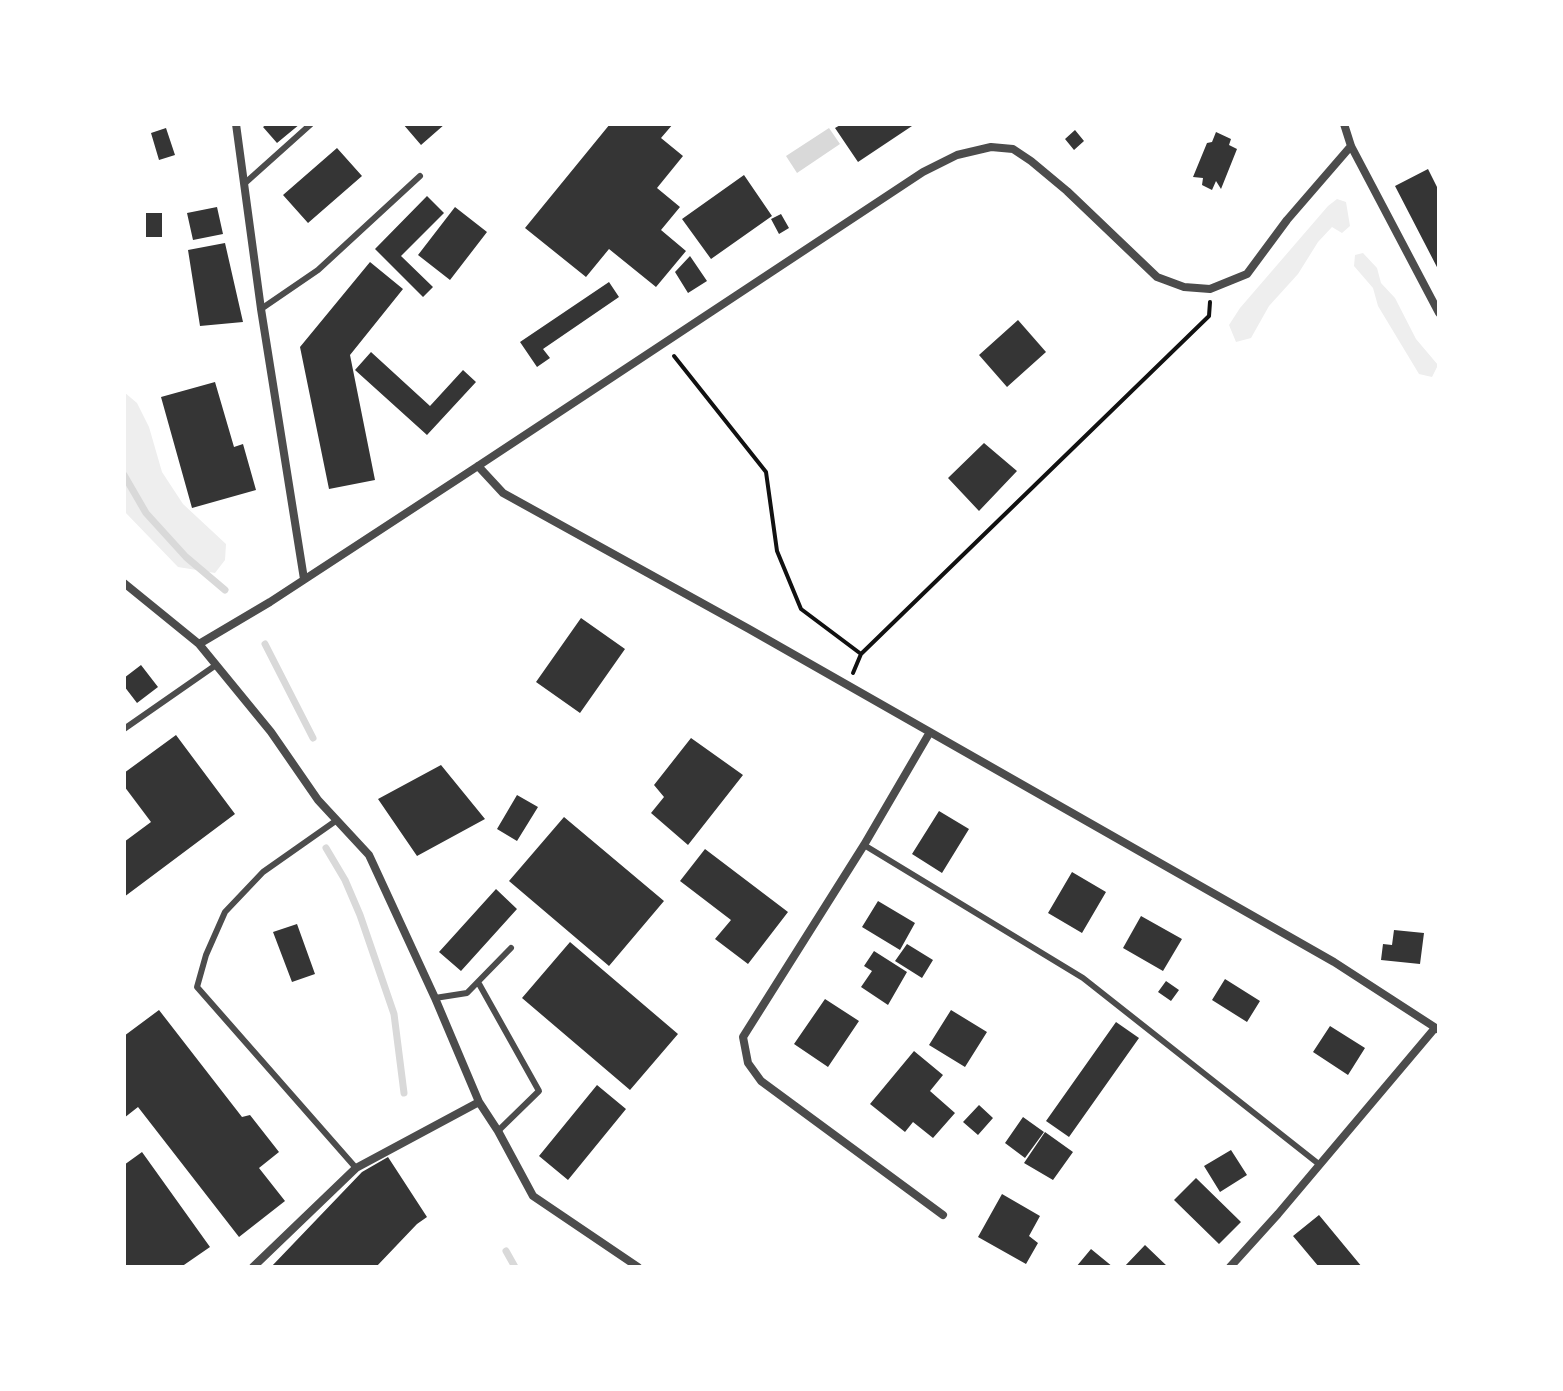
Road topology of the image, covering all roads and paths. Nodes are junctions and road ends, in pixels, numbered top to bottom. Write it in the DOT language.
graph roads {
  1 [pos="236,124"];
  2 [pos="311,124"];
  3 [pos="1344,124"];
  4 [pos="1351,146"];
  5 [pos="420,176"];
  6 [pos="244,184"];
  7 [pos="1210,289"];
  8 [pos="261,309"];
  9 [pos="1439,313"];
  10 [pos="665,344"];
  11 [pos="478,466"];
  12 [pos="304,579"];
  13 [pos="124,583"];
  14 [pos="199,644"];
  15 [pos="861,654"];
  16 [pos="216,665"];
  17 [pos="847,686"];
  18 [pos="124,729"];
  19 [pos="930,732"];
  20 [pos="337,820"];
  21 [pos="864,845"];
  22 [pos="511,948"];
  23 [pos="478,982"];
  24 [pos="435,998"];
  25 [pos="1437,1029"];
  26 [pos="479,1102"];
  27 [pos="498,1131"];
  28 [pos="1320,1165"];
  29 [pos="356,1168"];
  30 [pos="943,1215"];
  31 [pos="253,1267"];
  32 [pos="638,1267"];
  33 [pos="1230,1267"];
  1 -- 6 [label="street"];
  2 -- 6 [label="lane"];
  3 -- 4 [label="street"];
  4 -- 7 [label="street"];
  4 -- 9 [label="street"];
  5 -- 8 [label="lane"];
  6 -- 8 [label="street"];
  7 -- 10 [label="street"];
  7 -- 15 [label="path"];
  8 -- 12 [label="street"];
  10 -- 11 [label="street"];
  10 -- 15 [label="path"];
  11 -- 12 [label="street"];
  11 -- 17 [label="street"];
  12 -- 14 [label="street"];
  13 -- 14 [label="street"];
  14 -- 16 [label="street"];
  15 -- 17 [label="path"];
  16 -- 18 [label="lane"];
  16 -- 20 [label="street"];
  17 -- 19 [label="street"];
  19 -- 21 [label="street"];
  19 -- 25 [label="street"];
  20 -- 24 [label="street"];
  20 -- 29 [label="lane"];
  21 -- 28 [label="lane"];
  21 -- 30 [label="street"];
  22 -- 23 [label="lane"];
  23 -- 24 [label="lane"];
  23 -- 27 [label="lane"];
  24 -- 26 [label="street"];
  25 -- 28 [label="street"];
  26 -- 27 [label="street"];
  26 -- 29 [label="street"];
  27 -- 32 [label="street"];
  28 -- 33 [label="street"];
  29 -- 31 [label="street"];
}
